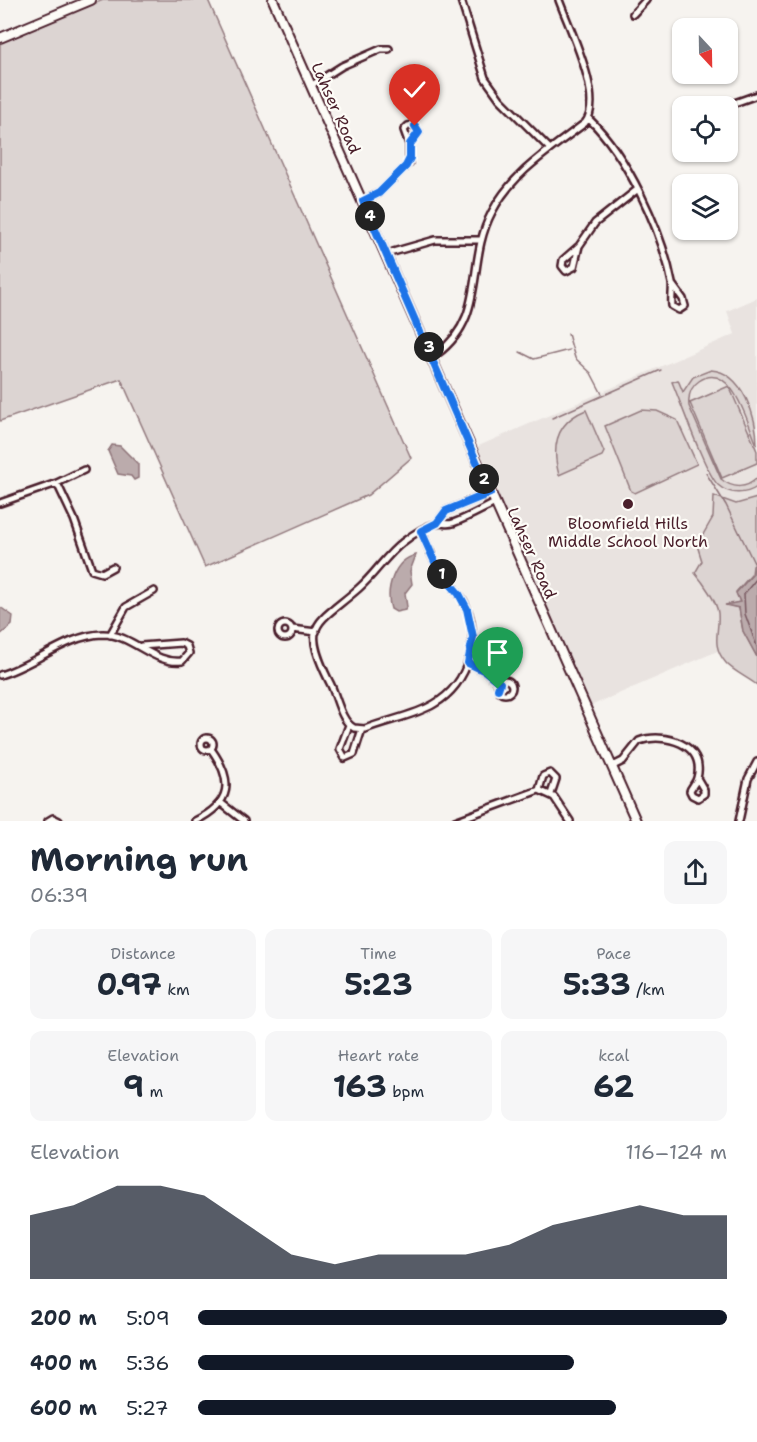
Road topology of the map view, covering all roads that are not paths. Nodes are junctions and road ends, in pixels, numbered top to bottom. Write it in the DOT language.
graph roads {
  1 [pos="91,0"];
  2 [pos="273,0"];
  3 [pos="461,0"];
  4 [pos="559,0"];
  5 [pos="645,0"];
  6 [pos="633,14"];
  7 [pos="0,38"];
  8 [pos="389,49"];
  9 [pos="312,85"];
  10 [pos="757,95"];
  11 [pos="738,102"];
  12 [pos="589,118"];
  13 [pos="410,144"];
  14 [pos="550,149"];
  15 [pos="638,189"];
  16 [pos="363,201"];
  17 [pos="480,240"];
  18 [pos="579,246"];
  19 [pos="393,252"];
  20 [pos="672,284"];
  21 [pos="437,354"];
  22 [pos="84,470"];
  23 [pos="57,483"];
  24 [pos="490,493"];
  25 [pos="0,503"];
  26 [pos="495,503"];
  27 [pos="437,523"];
  28 [pos="421,531"];
  29 [pos="113,567"];
  30 [pos="154,591"];
  31 [pos="292,629"];
  32 [pos="316,632"];
  33 [pos="110,635"];
  34 [pos="141,646"];
  35 [pos="468,663"];
  36 [pos="0,675"];
  37 [pos="500,683"];
  38 [pos="349,725"];
  39 [pos="362,729"];
  40 [pos="211,749"];
  41 [pos="757,762"];
  42 [pos="612,766"];
  43 [pos="697,778"];
  44 [pos="539,790"];
  45 [pos="550,794"];
  46 [pos="221,803"];
  47 [pos="48,821"];
  48 [pos="59,821"];
  49 [pos="195,821"];
  50 [pos="244,821"];
  51 [pos="455,821"];
  52 [pos="570,821"];
  53 [pos="635,821"];
  54 [pos="739,821"];
  1 -- 7 [label="street"];
  2 -- 9 [label="street, Lahser Road"];
  3 -- 14 [label="street"];
  4 -- 12 [label="street"];
  5 -- 6 [label="street"];
  8 -- 9 [label="street"];
  9 -- 16 [label="street, Lahser Road"];
  10 -- 11 [label="street"];
  12 -- 14 [label="street"];
  12 -- 15 [label="street"];
  13 -- 16 [label="street"];
  14 -- 17 [label="street"];
  15 -- 18 [label="street"];
  15 -- 20 [label="street"];
  16 -- 24 [label="street, Lahser Road"];
  17 -- 19 [label="street"];
  17 -- 21 [label="street"];
  18 -- 18 [label="street"];
  22 -- 23 [label="street"];
  23 -- 25 [label="street"];
  23 -- 29 [label="street"];
  24 -- 26 [label="street, Lahser Road"];
  24 -- 27 [label="street"];
  26 -- 27 [label="street"];
  26 -- 42 [label="street, Lahser Road"];
  27 -- 28 [label="street"];
  28 -- 32 [label="street"];
  28 -- 35 [label="street"];
  30 -- 33 [label="street"];
  31 -- 32 [label="street"];
  32 -- 38 [label="street"];
  33 -- 34 [label="street"];
  33 -- 36 [label="street"];
  34 -- 34 [label="street"];
  35 -- 37 [label="street"];
  35 -- 39 [label="street"];
  38 -- 39 [label="street"];
  38 -- 39 [label="street"];
  40 -- 46 [label="street"];
  41 -- 54 [label="street"];
  42 -- 43 [label="street"];
  42 -- 53 [label="street, Lahser Road"];
  44 -- 45 [label="street"];
  44 -- 45 [label="street"];
  44 -- 51 [label="street"];
  45 -- 52 [label="street"];
  46 -- 49 [label="street"];
  46 -- 50 [label="street"];
  47 -- 48 [label="street"];
}
